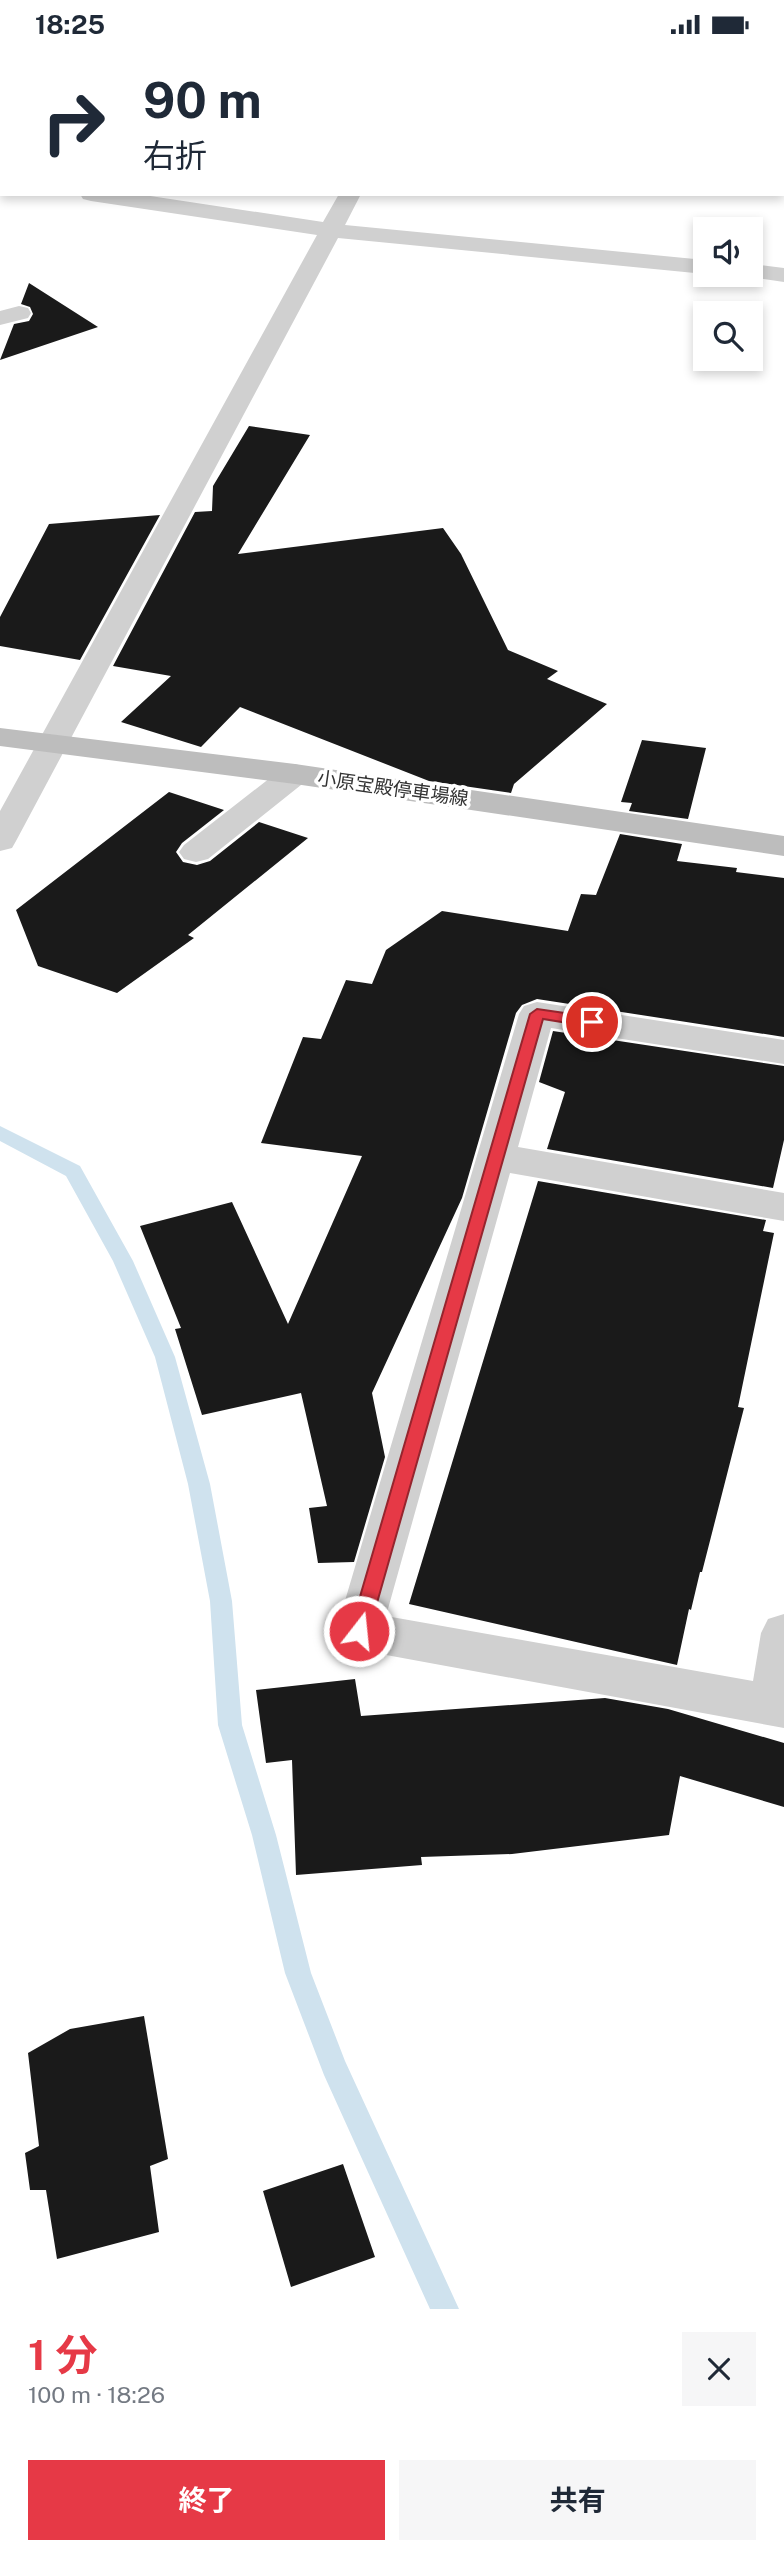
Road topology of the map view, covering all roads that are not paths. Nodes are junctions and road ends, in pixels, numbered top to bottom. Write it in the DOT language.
graph roads {
  1 [pos="104,196"];
  2 [pos="349,196"];
  3 [pos="330,230"];
  4 [pos="693,266"];
  5 [pos="763,272"];
  6 [pos="784,275"];
  7 [pos="0,737"];
  8 [pos="52,744"];
  9 [pos="295,773"];
  10 [pos="0,841"];
  11 [pos="784,846"];
  12 [pos="197,852"];
  13 [pos="784,1052"];
  14 [pos="498,1157"];
  15 [pos="784,1207"];
  16 [pos="784,1633"];
  17 [pos="779,1706"];
  1 -- 3 [label="street"];
  2 -- 3 [label="street"];
  3 -- 4 [label="street"];
  3 -- 8 [label="street"];
  5 -- 6 [label="street"];
  7 -- 8 [label="main road, 小原宝殿停車場線"];
  8 -- 9 [label="main road, 小原宝殿停車場線"];
  8 -- 10 [label="street"];
  9 -- 11 [label="main road, 小原宝殿停車場線"];
  9 -- 12 [label="street"];
  13 -- 14 [label="street"];
  14 -- 15 [label="street"];
  14 -- 17 [label="street"];
  16 -- 17 [label="street"];
}
